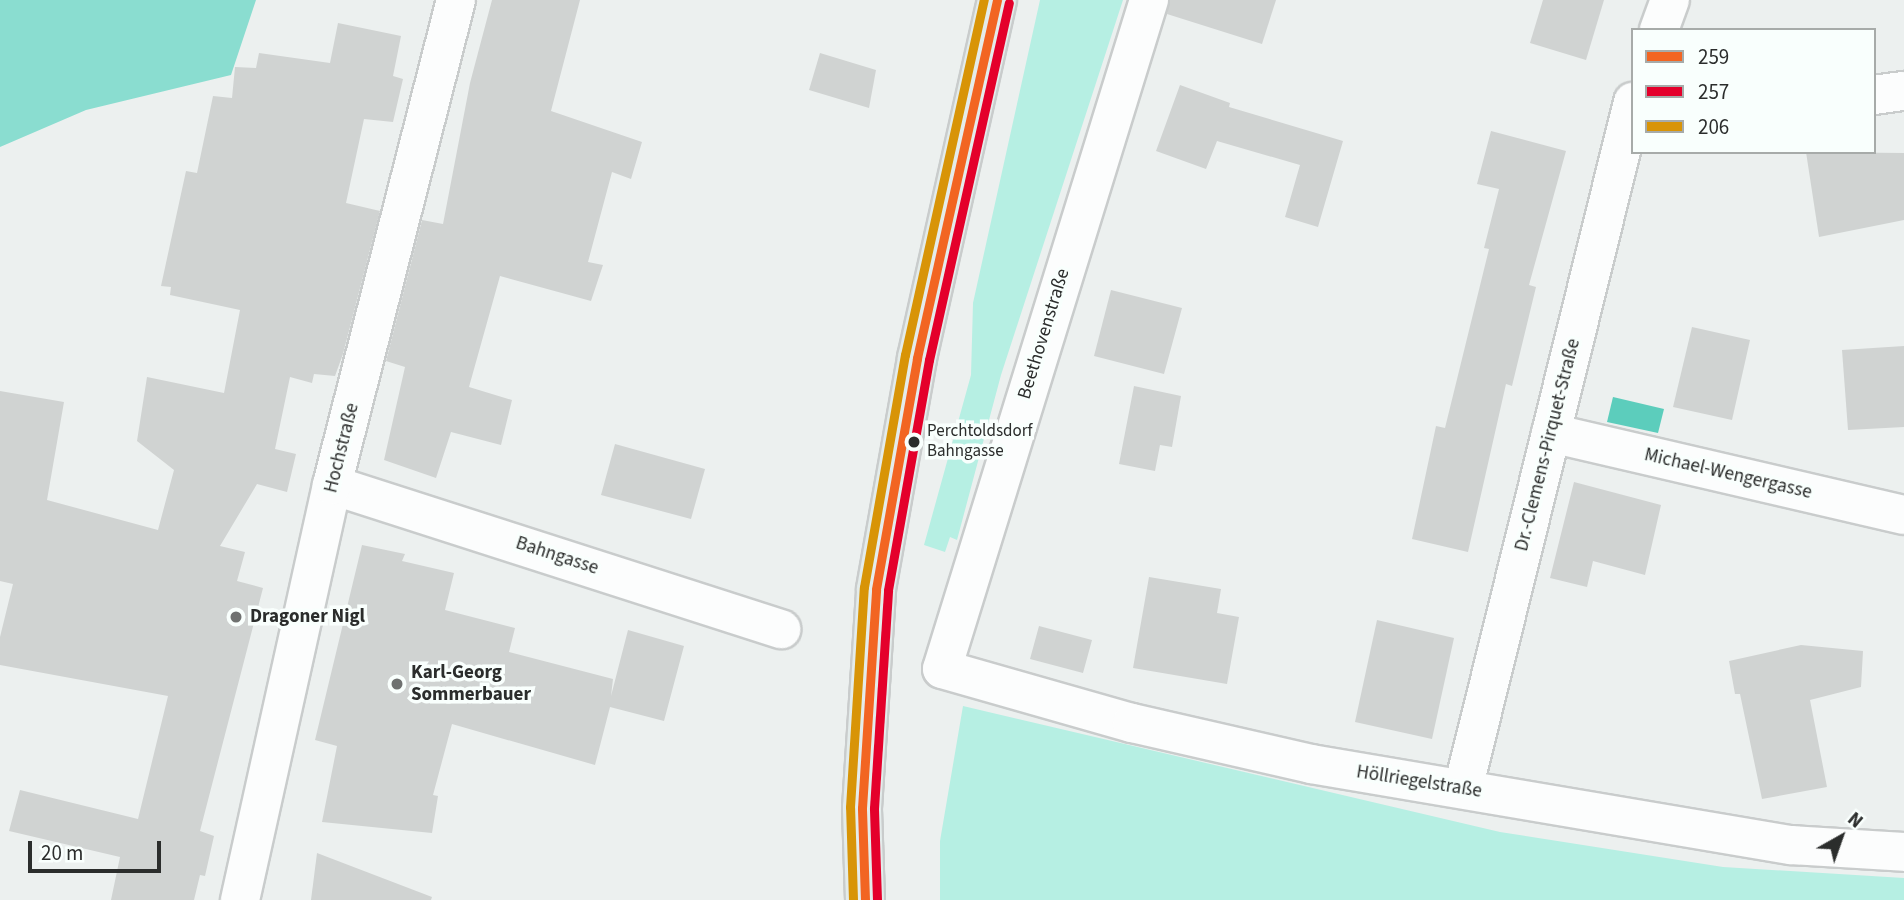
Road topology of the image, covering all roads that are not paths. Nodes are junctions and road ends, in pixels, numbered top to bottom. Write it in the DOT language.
graph roads {
  1 [pos="456,0"];
  2 [pos="997,0"];
  3 [pos="1149,0"];
  4 [pos="1670,0"];
  5 [pos="1660,28"];
  6 [pos="1904,91"];
  7 [pos="1876,95"];
  8 [pos="1630,117"];
  9 [pos="1551,433"];
  10 [pos="332,485"];
  11 [pos="1904,515"];
  12 [pos="781,629"];
  13 [pos="943,669"];
  14 [pos="1463,789"];
  15 [pos="1904,852"];
  16 [pos="240,900"];
  17 [pos="865,900"];
  1 -- 10 [label="street, Hochstraße"];
  2 -- 17 [label="main road"];
  3 -- 13 [label="street, Beethovenstraße"];
  4 -- 5 [label="street"];
  6 -- 7 [label="street"];
  8 -- 9 [label="street, Dr.-Clemens-Pirquet-Straße"];
  9 -- 11 [label="street, Michael-Wengergasse"];
  9 -- 14 [label="street, Dr.-Clemens-Pirquet-Straße"];
  10 -- 12 [label="street, Bahngasse"];
  10 -- 16 [label="street, Hochstraße"];
  13 -- 14 [label="street, Höllriegelstraße"];
  14 -- 15 [label="street, Höllriegelstraße"];
}
